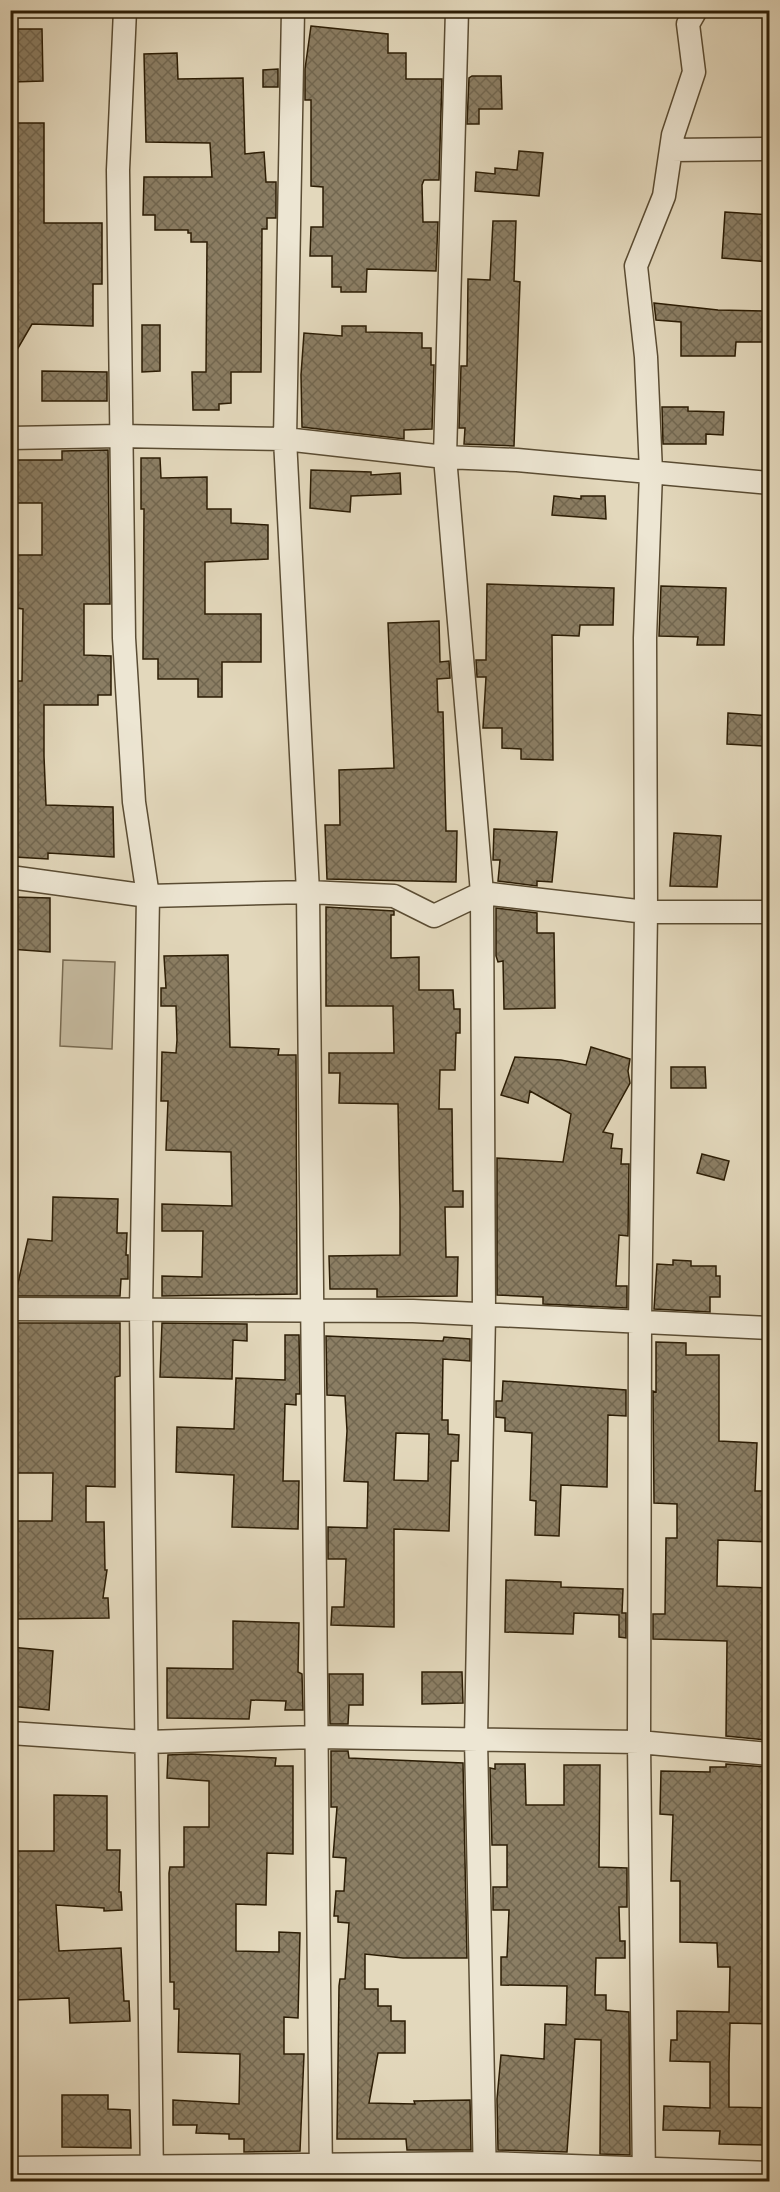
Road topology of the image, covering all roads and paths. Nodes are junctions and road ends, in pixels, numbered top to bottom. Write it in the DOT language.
graph roads {
  1 [pos="125,10"];
  2 [pos="293,10"];
  3 [pos="445,10"];
  4 [pos="696,10"];
  5 [pos="457,11"];
  6 [pos="770,149"];
  7 [pos="671,150"];
  8 [pos="120,436"];
  9 [pos="10,438"];
  10 [pos="285,440"];
  11 [pos="445,457"];
  12 [pos="651,472"];
  13 [pos="770,483"];
  14 [pos="10,878"];
  15 [pos="308,892"];
  16 [pos="482,893"];
  17 [pos="148,896"];
  18 [pos="646,912"];
  19 [pos="770,912"];
  20 [pos="10,1309"];
  21 [pos="312,1310"];
  22 [pos="141,1311"];
  23 [pos="484,1314"];
  24 [pos="640,1323"];
  25 [pos="770,1328"];
  26 [pos="10,1733"];
  27 [pos="317,1737"];
  28 [pos="476,1739"];
  29 [pos="146,1742"];
  30 [pos="639,1742"];
  31 [pos="770,1754"];
  32 [pos="10,2168"];
  33 [pos="321,2172"];
  34 [pos="485,2172"];
  35 [pos="770,2173"];
  36 [pos="152,2174"];
  37 [pos="644,2175"];
  1 -- 8 [label="street"];
  2 -- 10 [label="street"];
  3 -- 5 [label="street"];
  4 -- 7 [label="street"];
  5 -- 11 [label="street"];
  6 -- 7 [label="street"];
  7 -- 12 [label="street"];
  8 -- 9 [label="street"];
  8 -- 10 [label="street"];
  8 -- 17 [label="street"];
  10 -- 11 [label="street"];
  10 -- 15 [label="street"];
  11 -- 12 [label="street"];
  11 -- 16 [label="street"];
  12 -- 13 [label="street"];
  12 -- 18 [label="street"];
  14 -- 17 [label="street"];
  15 -- 16 [label="street"];
  15 -- 17 [label="street"];
  15 -- 21 [label="street"];
  16 -- 18 [label="street"];
  16 -- 23 [label="street"];
  17 -- 22 [label="street"];
  18 -- 19 [label="street"];
  18 -- 24 [label="street"];
  20 -- 22 [label="street"];
  21 -- 22 [label="street"];
  21 -- 23 [label="street"];
  21 -- 27 [label="street"];
  22 -- 29 [label="street"];
  23 -- 24 [label="street"];
  23 -- 28 [label="street"];
  24 -- 25 [label="street"];
  24 -- 30 [label="street"];
  26 -- 29 [label="street"];
  27 -- 28 [label="street"];
  27 -- 29 [label="street"];
  27 -- 33 [label="street"];
  28 -- 30 [label="street"];
  28 -- 34 [label="street"];
  29 -- 36 [label="street"];
  30 -- 31 [label="street"];
  30 -- 37 [label="street"];
  32 -- 36 [label="street"];
  33 -- 34 [label="street"];
  33 -- 36 [label="street"];
  34 -- 37 [label="street"];
  35 -- 37 [label="street"];
}
